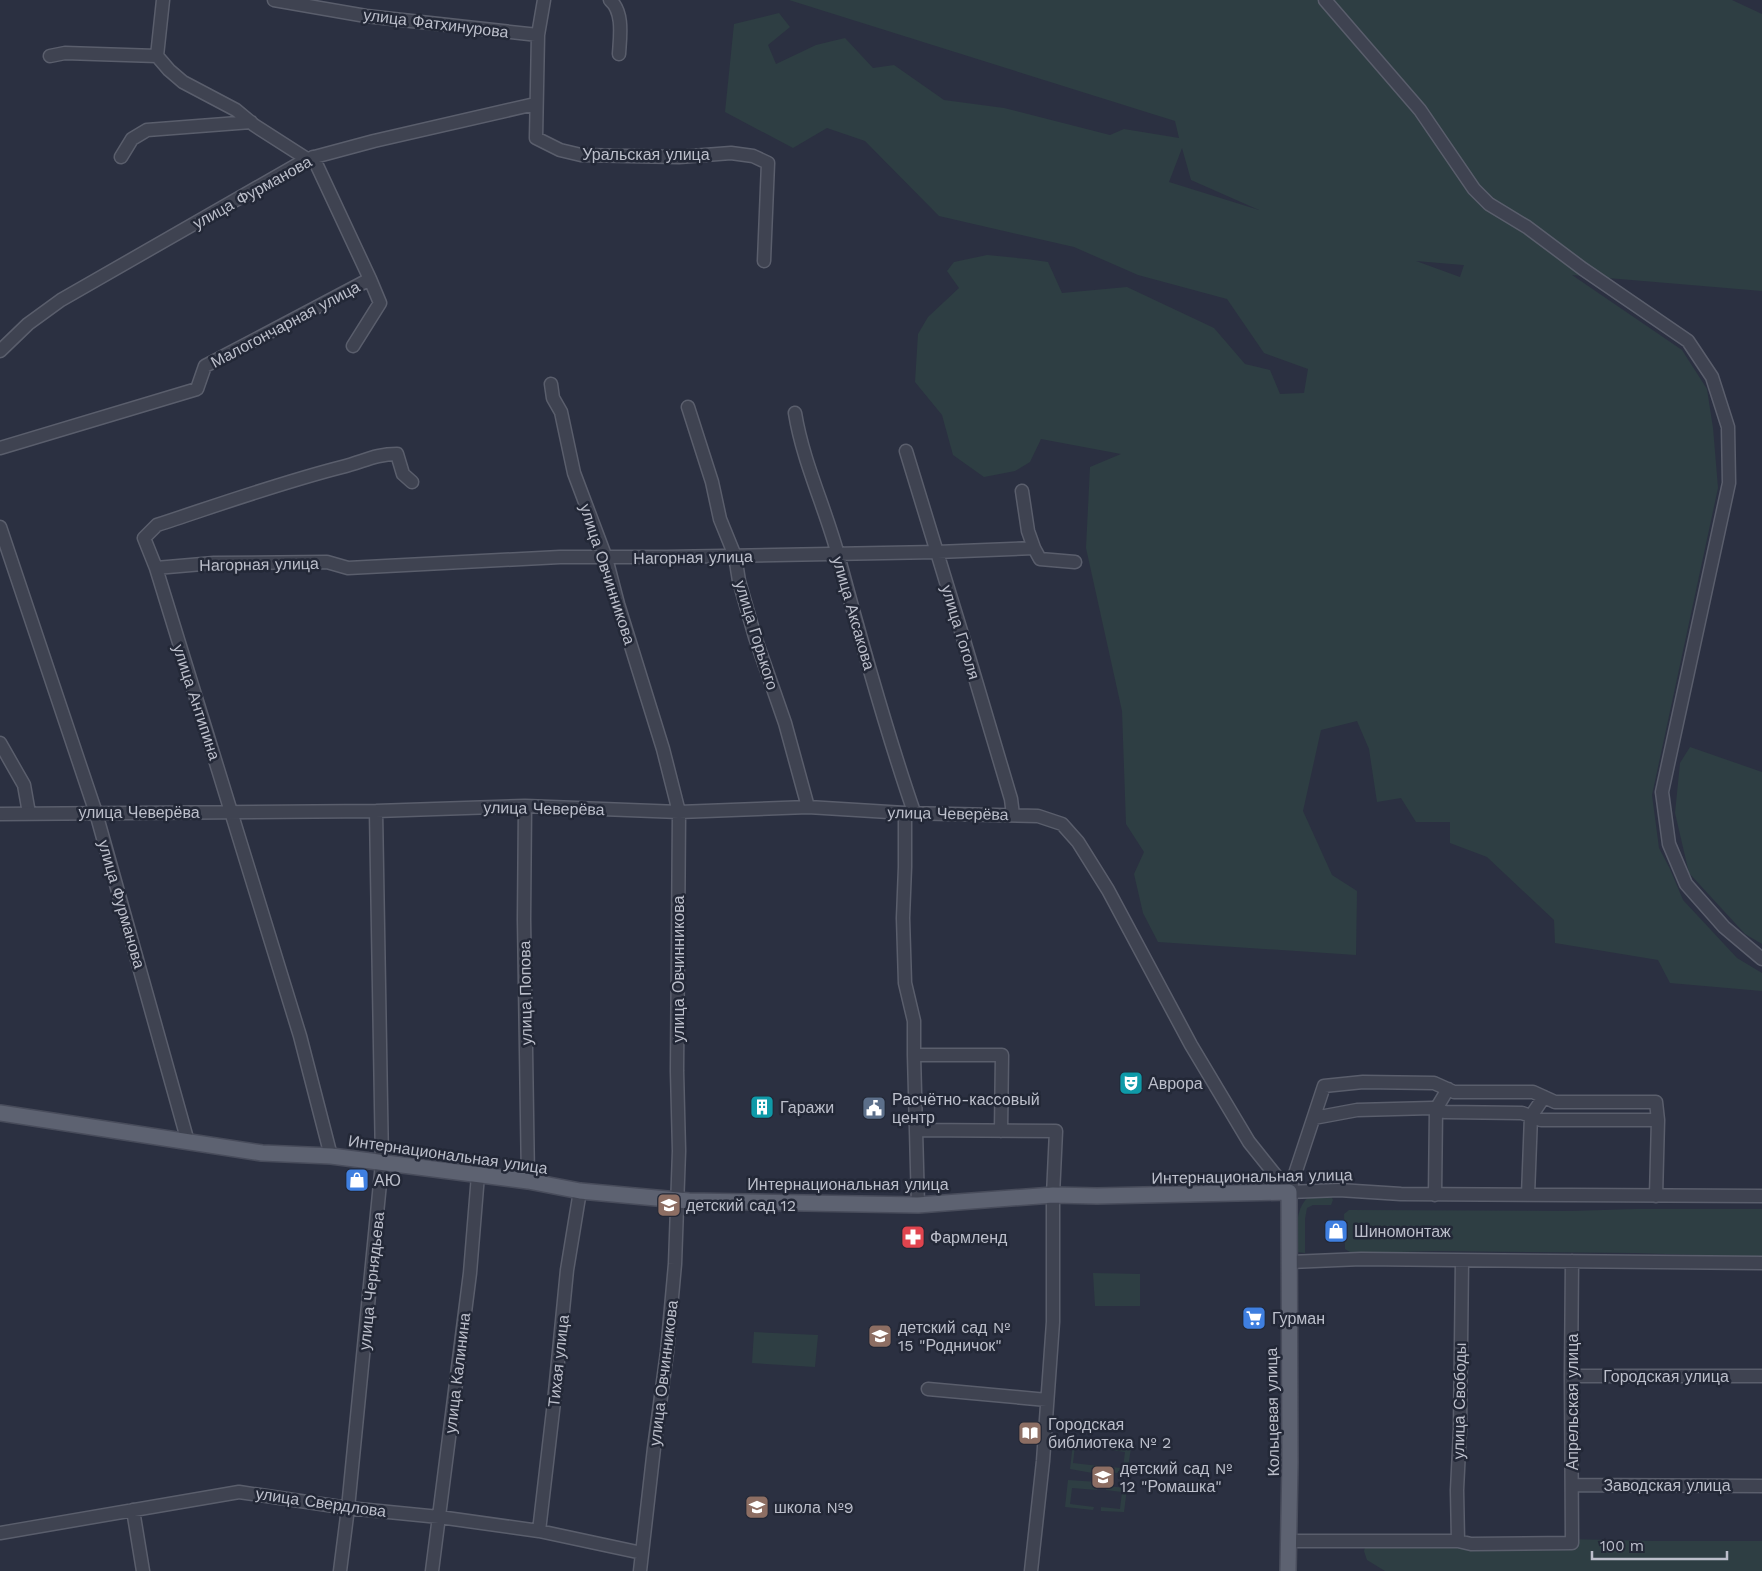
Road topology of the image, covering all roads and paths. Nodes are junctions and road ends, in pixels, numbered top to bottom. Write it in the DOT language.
graph roads {
  1 [pos="163,0"];
  2 [pos="274,0"];
  3 [pos="544,0"];
  4 [pos="610,0"];
  5 [pos="1325,0"];
  6 [pos="538,35"];
  7 [pos="619,54"];
  8 [pos="50,56"];
  9 [pos="156,56"];
  10 [pos="535,104"];
  11 [pos="251,122"];
  12 [pos="121,157"];
  13 [pos="310,158"];
  14 [pos="764,261"];
  15 [pos="370,279"];
  16 [pos="353,346"];
  17 [pos="0,351"];
  18 [pos="551,384"];
  19 [pos="688,407"];
  20 [pos="795,414"];
  21 [pos="0,448"];
  22 [pos="906,451"];
  23 [pos="412,482"];
  24 [pos="1022,491"];
  25 [pos="0,527"];
  26 [pos="1034,548"];
  27 [pos="937,552"];
  28 [pos="837,553"];
  29 [pos="735,556"];
  30 [pos="606,558"];
  31 [pos="1074,562"];
  32 [pos="156,568"];
  33 [pos="0,743"];
  34 [pos="525,806"];
  35 [pos="808,807"];
  36 [pos="376,810"];
  37 [pos="230,812"];
  38 [pos="679,812"];
  39 [pos="29,813"];
  40 [pos="96,813"];
  41 [pos="910,813"];
  42 [pos="0,814"];
  43 [pos="1013,814"];
  44 [pos="1762,959"];
  45 [pos="914,1055"];
  46 [pos="1448,1089"];
  47 [pos="1544,1097"];
  48 [pos="1436,1110"];
  49 [pos="0,1113"];
  50 [pos="1531,1116"];
  51 [pos="1314,1118"];
  52 [pos="1658,1120"];
  53 [pos="917,1130"];
  54 [pos="1001,1131"];
  55 [pos="188,1142"];
  56 [pos="331,1156"];
  57 [pos="382,1163"];
  58 [pos="478,1175"];
  59 [pos="528,1181"];
  60 [pos="580,1192"];
  61 [pos="1289,1192"];
  62 [pos="1053,1195"];
  63 [pos="1435,1195"];
  64 [pos="1528,1195"];
  65 [pos="1656,1196"];
  66 [pos="1762,1196"];
  67 [pos="678,1200"];
  68 [pos="918,1205"];
  69 [pos="1462,1261"];
  70 [pos="1572,1261"];
  71 [pos="1290,1262"];
  72 [pos="1762,1263"];
  73 [pos="1571,1376"];
  74 [pos="1762,1376"];
  75 [pos="928,1389"];
  76 [pos="1047,1400"];
  77 [pos="1572,1485"];
  78 [pos="1762,1486"];
  79 [pos="348,1508"];
  80 [pos="133,1510"];
  81 [pos="439,1517"];
  82 [pos="538,1531"];
  83 [pos="0,1533"];
  84 [pos="1290,1541"];
  85 [pos="1458,1541"];
  86 [pos="642,1553"];
  87 [pos="143,1571"];
  88 [pos="340,1571"];
  89 [pos="432,1571"];
  90 [pos="640,1571"];
  91 [pos="1031,1571"];
  92 [pos="1288,1571"];
  1 -- 9 [label="street"];
  2 -- 6 [label="street, улица Фатхинурова"];
  3 -- 6 [label="street, Уральская улица"];
  4 -- 7 [label="street"];
  5 -- 44 [label="street"];
  6 -- 10 [label="street, Уральская улица"];
  8 -- 9 [label="street"];
  9 -- 11 [label="street"];
  10 -- 13 [label="street, улица Фурманова"];
  10 -- 14 [label="street, Уральская улица"];
  11 -- 12 [label="street"];
  11 -- 13 [label="street"];
  13 -- 15 [label="street, Малогончарная улица"];
  13 -- 17 [label="street, улица Фурманова"];
  15 -- 16 [label="street"];
  15 -- 21 [label="street, Малогончарная улица"];
  18 -- 30 [label="street, улица Овчинникова"];
  19 -- 29 [label="street, улица Горького"];
  20 -- 28 [label="street, улица Аксакова"];
  22 -- 27 [label="street, улица Гоголя"];
  23 -- 32 [label="street, улица Антипина"];
  24 -- 26 [label="street"];
  25 -- 40 [label="street, улица Фурманова"];
  26 -- 27 [label="street, Нагорная улица"];
  26 -- 31 [label="street"];
  27 -- 28 [label="street, Нагорная улица"];
  27 -- 43 [label="street, улица Гоголя"];
  28 -- 29 [label="street, Нагорная улица"];
  28 -- 41 [label="street, улица Аксакова"];
  29 -- 30 [label="street, Нагорная улица"];
  29 -- 35 [label="street, улица Горького"];
  30 -- 32 [label="street, Нагорная улица"];
  30 -- 38 [label="street, улица Овчинникова"];
  32 -- 37 [label="street, улица Антипина"];
  33 -- 39 [label="street"];
  34 -- 36 [label="street, улица Чеверёва"];
  34 -- 38 [label="street, улица Чеверёва"];
  34 -- 59 [label="street, улица Попова"];
  35 -- 38 [label="street, улица Чеверёва"];
  35 -- 41 [label="street, улица Чеверёва"];
  36 -- 37 [label="street, улица Чеверёва"];
  36 -- 57 [label="street, улица Чернядьева"];
  37 -- 40 [label="street, улица Чеверёва"];
  37 -- 56 [label="street, улица Антипина"];
  38 -- 67 [label="street, улица Овчинникова"];
  39 -- 40 [label="street, улица Чеверёва"];
  39 -- 42 [label="street, улица Чеверёва"];
  40 -- 55 [label="street, улица Фурманова"];
  41 -- 43 [label="street, улица Чеверёва"];
  41 -- 45 [label="street, улица Аксакова"];
  43 -- 61 [label="street, улица Чеверёва"];
  45 -- 53 [label="street, улица Аксакова"];
  45 -- 54 [label="street"];
  46 -- 47 [label="street"];
  46 -- 48 [label="street"];
  46 -- 51 [label="street"];
  47 -- 50 [label="street"];
  47 -- 52 [label="street"];
  48 -- 50 [label="street"];
  48 -- 51 [label="street"];
  48 -- 63 [label="street"];
  49 -- 55 [label="main road, Интернациональная улица"];
  50 -- 52 [label="street"];
  50 -- 64 [label="street"];
  51 -- 61 [label="street"];
  52 -- 65 [label="street"];
  53 -- 54 [label="street"];
  53 -- 68 [label="street, улица Аксакова"];
  54 -- 62 [label="street"];
  55 -- 56 [label="main road, Интернациональная улица"];
  56 -- 57 [label="main road, Интернациональная улица"];
  57 -- 58 [label="main road, Интернациональная улица"];
  57 -- 79 [label="street, улица Чернядьева"];
  58 -- 59 [label="main road, Интернациональная улица"];
  58 -- 81 [label="street, улица Калинина"];
  59 -- 60 [label="main road, Интернациональная улица"];
  60 -- 67 [label="main road, Интернациональная улица"];
  60 -- 82 [label="street, Тихая улица"];
  61 -- 62 [label="main road, Интернациональная улица"];
  61 -- 63 [label="street, Интернациональная улица"];
  61 -- 71 [label="main road, Кольцевая улица"];
  62 -- 68 [label="main road, Интернациональная улица"];
  62 -- 76 [label="street"];
  63 -- 64 [label="street, Интернациональная улица"];
  64 -- 65 [label="street, Интернациональная улица"];
  65 -- 66 [label="street, Интернациональная улица"];
  67 -- 68 [label="main road, Интернациональная улица"];
  67 -- 86 [label="street, улица Овчинникова"];
  69 -- 70 [label="street"];
  69 -- 71 [label="street"];
  69 -- 85 [label="street, улица Свободы"];
  70 -- 72 [label="street"];
  70 -- 73 [label="street, Апрельская улица"];
  71 -- 84 [label="main road, Кольцевая улица"];
  73 -- 74 [label="street, Городская улица"];
  73 -- 77 [label="street, Апрельская улица"];
  75 -- 76 [label="street"];
  76 -- 91 [label="street"];
  77 -- 78 [label="street, Заводская улица"];
  77 -- 85 [label="street, Апрельская улица"];
  79 -- 80 [label="street, улица Свердлова"];
  79 -- 81 [label="street, улица Свердлова"];
  79 -- 88 [label="street, улица Чернядьева"];
  80 -- 83 [label="street, улица Свердлова"];
  80 -- 87 [label="street"];
  81 -- 82 [label="street, улица Свердлова"];
  81 -- 89 [label="street, улица Калинина"];
  82 -- 86 [label="street, улица Свердлова"];
  84 -- 85 [label="street"];
  84 -- 92 [label="main road, Кольцевая улица"];
  86 -- 90 [label="street, улица Овчинникова"];
}
